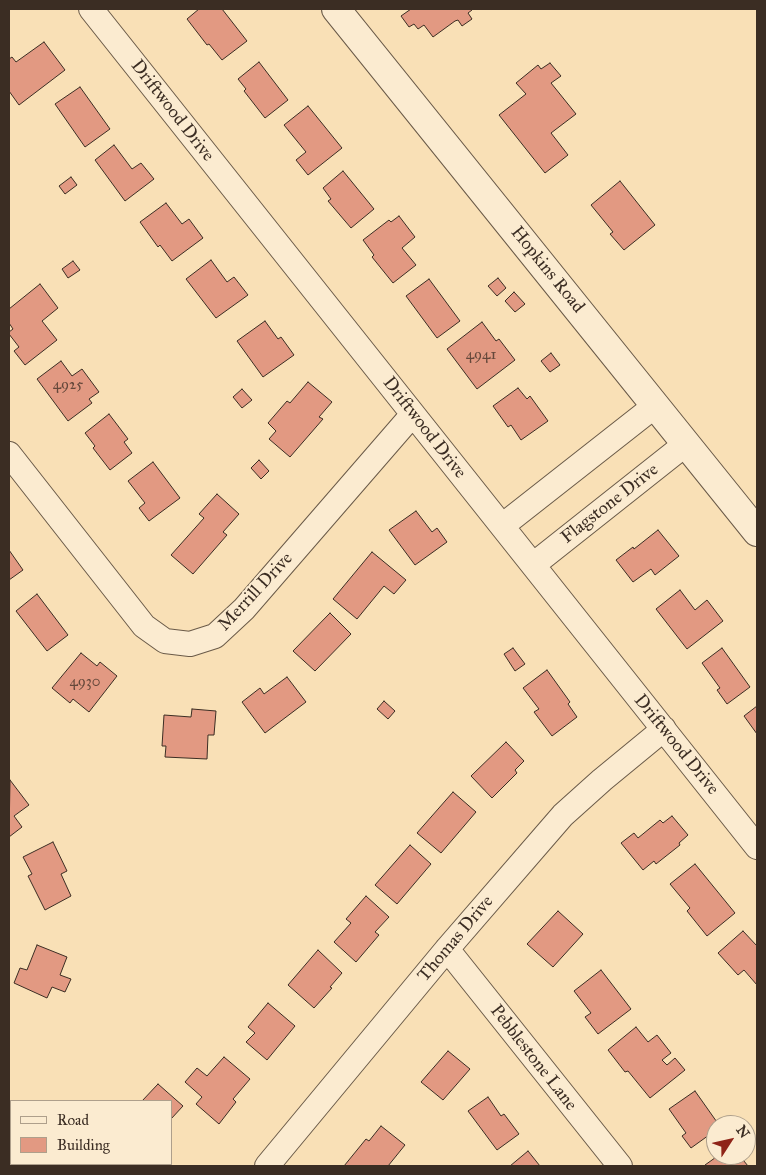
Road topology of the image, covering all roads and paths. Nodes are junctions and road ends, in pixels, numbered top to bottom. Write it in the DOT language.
graph roads {
  1 [pos="91,9"];
  2 [pos="336,9"];
  3 [pos="656,405"];
  4 [pos="412,414"];
  5 [pos="686,443"];
  6 [pos="9,454"];
  7 [pos="502,526"];
  8 [pos="757,532"];
  9 [pos="532,565"];
  10 [pos="664,729"];
  11 [pos="757,847"];
  12 [pos="447,949"];
  13 [pos="268,1166"];
  14 [pos="620,1166"];
  1 -- 4 [label="street, Driftwood Drive"];
  2 -- 3 [label="street, Hopkins Road"];
  3 -- 5 [label="street, Hopkins Road"];
  3 -- 7 [label="street"];
  4 -- 6 [label="street, Merrill Drive"];
  4 -- 7 [label="street, Driftwood Drive"];
  5 -- 8 [label="street, Hopkins Road"];
  5 -- 9 [label="street, Flagstone Drive"];
  7 -- 9 [label="street, Driftwood Drive"];
  9 -- 10 [label="street, Driftwood Drive"];
  10 -- 11 [label="street, Driftwood Drive"];
  10 -- 12 [label="street, Thomas Drive"];
  12 -- 13 [label="street, Thomas Drive"];
  12 -- 14 [label="street, Pebblestone Lane"];
}
